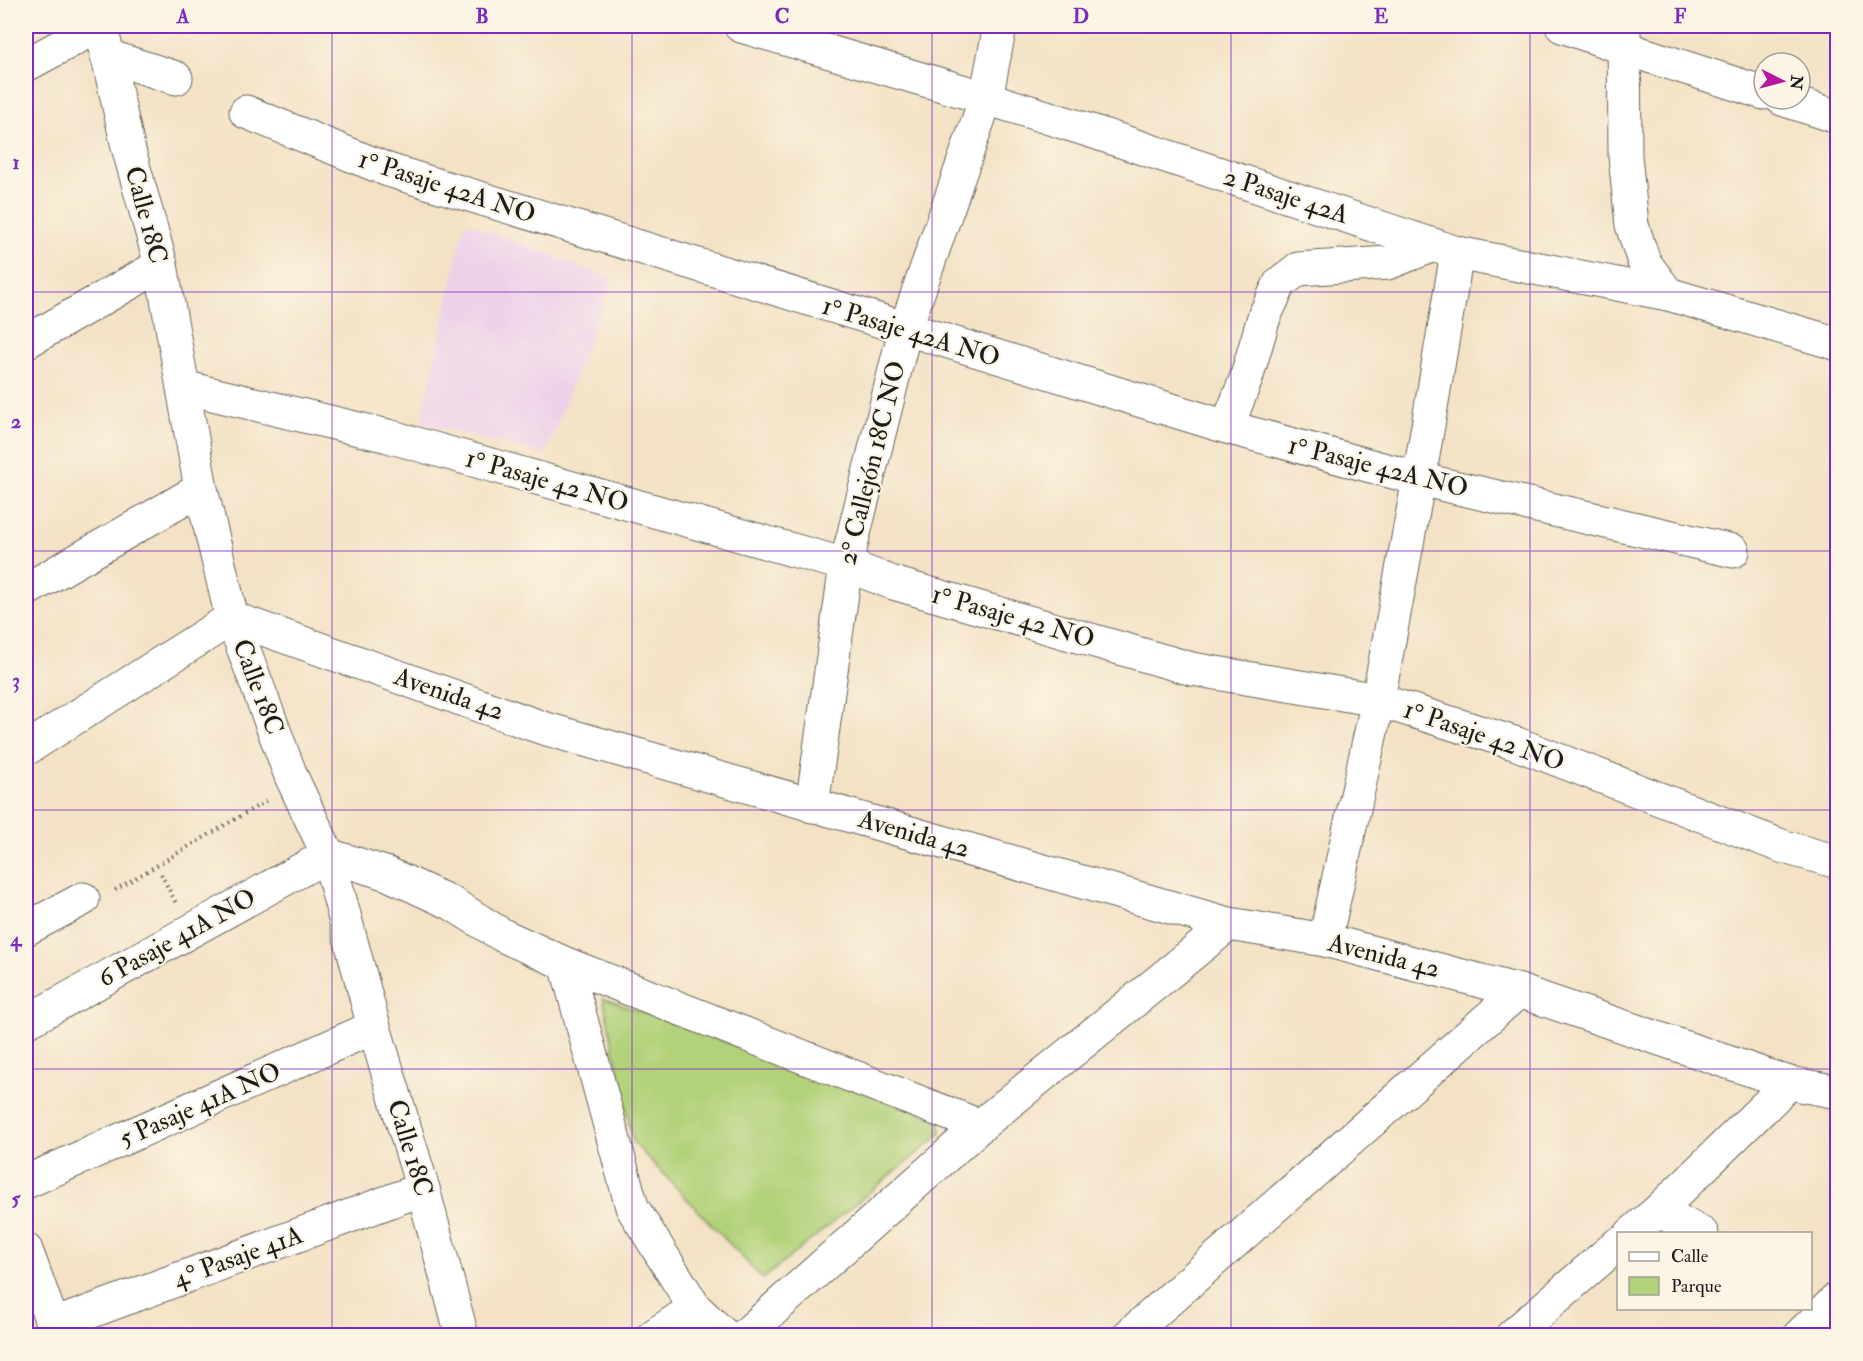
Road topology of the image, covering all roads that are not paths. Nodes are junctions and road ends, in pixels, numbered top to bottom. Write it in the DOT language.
graph roads {
  1 [pos="741,26"];
  2 [pos="1000,26"];
  3 [pos="1562,26"];
  4 [pos="102,36"];
  5 [pos="1624,37"];
  6 [pos="26,65"];
  7 [pos="176,78"];
  8 [pos="1752,88"];
  9 [pos="986,98"];
  10 [pos="1812,109"];
  11 [pos="246,112"];
  12 [pos="1838,117"];
  13 [pos="1446,249"];
  14 [pos="161,265"];
  15 [pos="1668,294"];
  16 [pos="905,330"];
  17 [pos="26,342"];
  18 [pos="1838,344"];
  19 [pos="183,387"];
  20 [pos="1227,428"];
  21 [pos="1419,479"];
  22 [pos="201,489"];
  23 [pos="1733,551"];
  24 [pos="846,565"];
  25 [pos="26,590"];
  26 [pos="232,618"];
  27 [pos="1378,700"];
  28 [pos="26,749"];
  29 [pos="812,806"];
  30 [pos="328,855"];
  31 [pos="1838,862"];
  32 [pos="95,897"];
  33 [pos="1229,924"];
  34 [pos="26,929"];
  35 [pos="1325,940"];
  36 [pos="566,964"];
  37 [pos="1519,991"];
  38 [pos="26,1022"];
  39 [pos="374,1027"];
  40 [pos="1789,1083"];
  41 [pos="1838,1092"];
  42 [pos="980,1126"];
  43 [pos="26,1182"];
  44 [pos="423,1189"];
  45 [pos="1659,1210"];
  46 [pos="1632,1232"];
  47 [pos="1700,1232"];
  48 [pos="1617,1245"];
  49 [pos="26,1250"];
  50 [pos="1827,1297"];
  51 [pos="695,1308"];
  52 [pos="56,1330"];
  53 [pos="456,1334"];
  54 [pos="653,1335"];
  55 [pos="725,1335"];
  56 [pos="744,1335"];
  57 [pos="1128,1335"];
  58 [pos="1512,1335"];
  59 [pos="1799,1335"];
  1 -- 9 [label="street, 2 Pasaje 42A"];
  2 -- 9 [label="street, 2° Callejón 18C NO"];
  3 -- 5 [label="street"];
  4 -- 6 [label="street"];
  4 -- 7 [label="street"];
  4 -- 14 [label="street, Calle 18C"];
  5 -- 8 [label="street"];
  5 -- 15 [label="street"];
  9 -- 13 [label="street, 2 Pasaje 42A"];
  9 -- 16 [label="street, 2° Callejón 18C NO"];
  10 -- 12 [label="street"];
  11 -- 16 [label="street, 1° Pasaje 42A NO"];
  13 -- 15 [label="street, 2 Pasaje 42A"];
  13 -- 20 [label="street"];
  13 -- 21 [label="street"];
  14 -- 17 [label="street"];
  14 -- 19 [label="street, Calle 18C"];
  15 -- 18 [label="street, 2 Pasaje 42A"];
  16 -- 20 [label="street, 1° Pasaje 42A NO"];
  16 -- 24 [label="street, 2° Callejón 18C NO"];
  19 -- 22 [label="street, Calle 18C"];
  19 -- 24 [label="street, 1° Pasaje 42 NO"];
  20 -- 21 [label="street, 1° Pasaje 42A NO"];
  21 -- 23 [label="street, 1° Pasaje 42A NO"];
  21 -- 27 [label="street"];
  22 -- 25 [label="street"];
  22 -- 26 [label="street, Calle 18C"];
  24 -- 27 [label="street, 1° Pasaje 42 NO"];
  24 -- 29 [label="street, 2° Callejón 18C NO"];
  26 -- 28 [label="street"];
  26 -- 29 [label="street, Avenida 42"];
  26 -- 30 [label="street, Calle 18C"];
  27 -- 31 [label="street, 1° Pasaje 42 NO"];
  27 -- 35 [label="street"];
  29 -- 33 [label="street, Avenida 42"];
  30 -- 36 [label="street"];
  30 -- 38 [label="street, 6 Pasaje 41A NO"];
  30 -- 39 [label="street, Calle 18C"];
  32 -- 34 [label="street"];
  33 -- 35 [label="street, Avenida 42"];
  33 -- 42 [label="street"];
  35 -- 37 [label="street, Avenida 42"];
  36 -- 42 [label="street"];
  36 -- 51 [label="street"];
  37 -- 40 [label="street, Avenida 42"];
  37 -- 57 [label="street"];
  39 -- 43 [label="street, 5 Pasaje 41A NO"];
  39 -- 44 [label="street, Calle 18C"];
  40 -- 41 [label="street, Avenida 42"];
  40 -- 45 [label="street"];
  42 -- 56 [label="street"];
  44 -- 52 [label="street, 4° Pasaje 41A"];
  44 -- 53 [label="street, Calle 18C"];
  45 -- 46 [label="street"];
  45 -- 47 [label="street"];
  48 -- 58 [label="street"];
  49 -- 52 [label="street"];
  50 -- 59 [label="street"];
  51 -- 54 [label="street"];
  51 -- 55 [label="street"];
}
